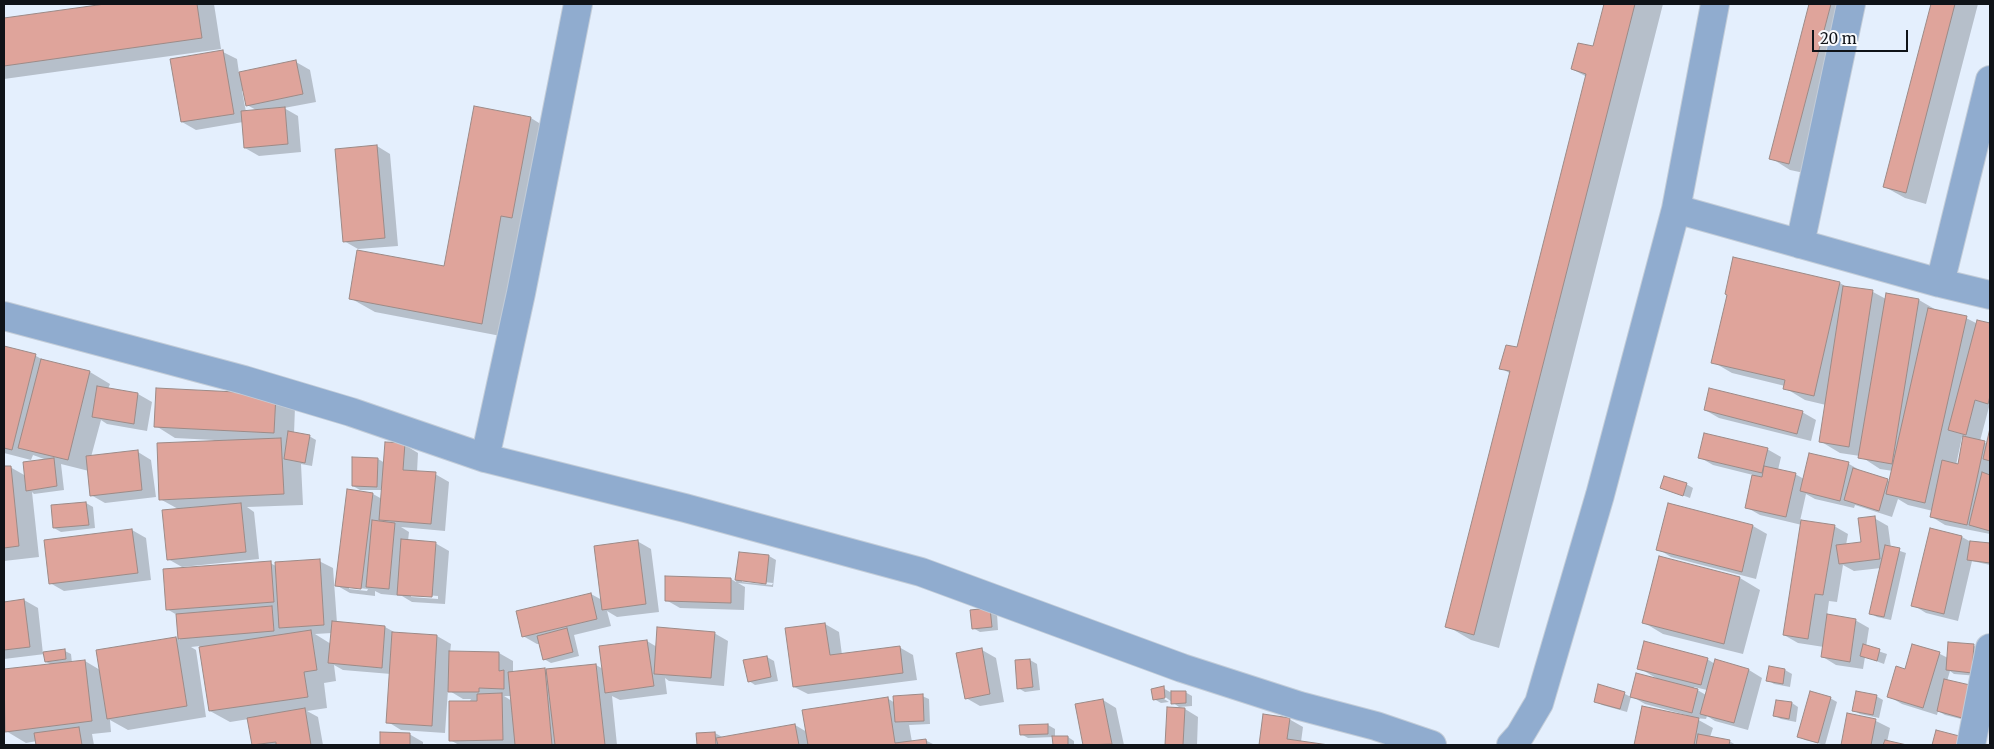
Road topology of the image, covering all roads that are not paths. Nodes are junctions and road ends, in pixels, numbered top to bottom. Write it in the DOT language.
graph roads {
  1 [pos="578,4"];
  2 [pos="1715,4"];
  3 [pos="1851,4"];
  4 [pos="1990,80"];
  5 [pos="1676,209"];
  6 [pos="1800,244"];
  7 [pos="1940,283"];
  8 [pos="1990,295"];
  9 [pos="4,316"];
  10 [pos="485,458"];
  11 [pos="1990,648"];
  12 [pos="1432,745"];
  13 [pos="1511,745"];
  14 [pos="1971,745"];
  1 -- 10 [label="street"];
  2 -- 5 [label="street"];
  3 -- 6 [label="street"];
  4 -- 7 [label="street"];
  5 -- 6 [label="street"];
  5 -- 13 [label="street"];
  6 -- 7 [label="street"];
  7 -- 8 [label="street"];
  9 -- 10 [label="street"];
  10 -- 12 [label="street"];
  11 -- 14 [label="street"];
}
